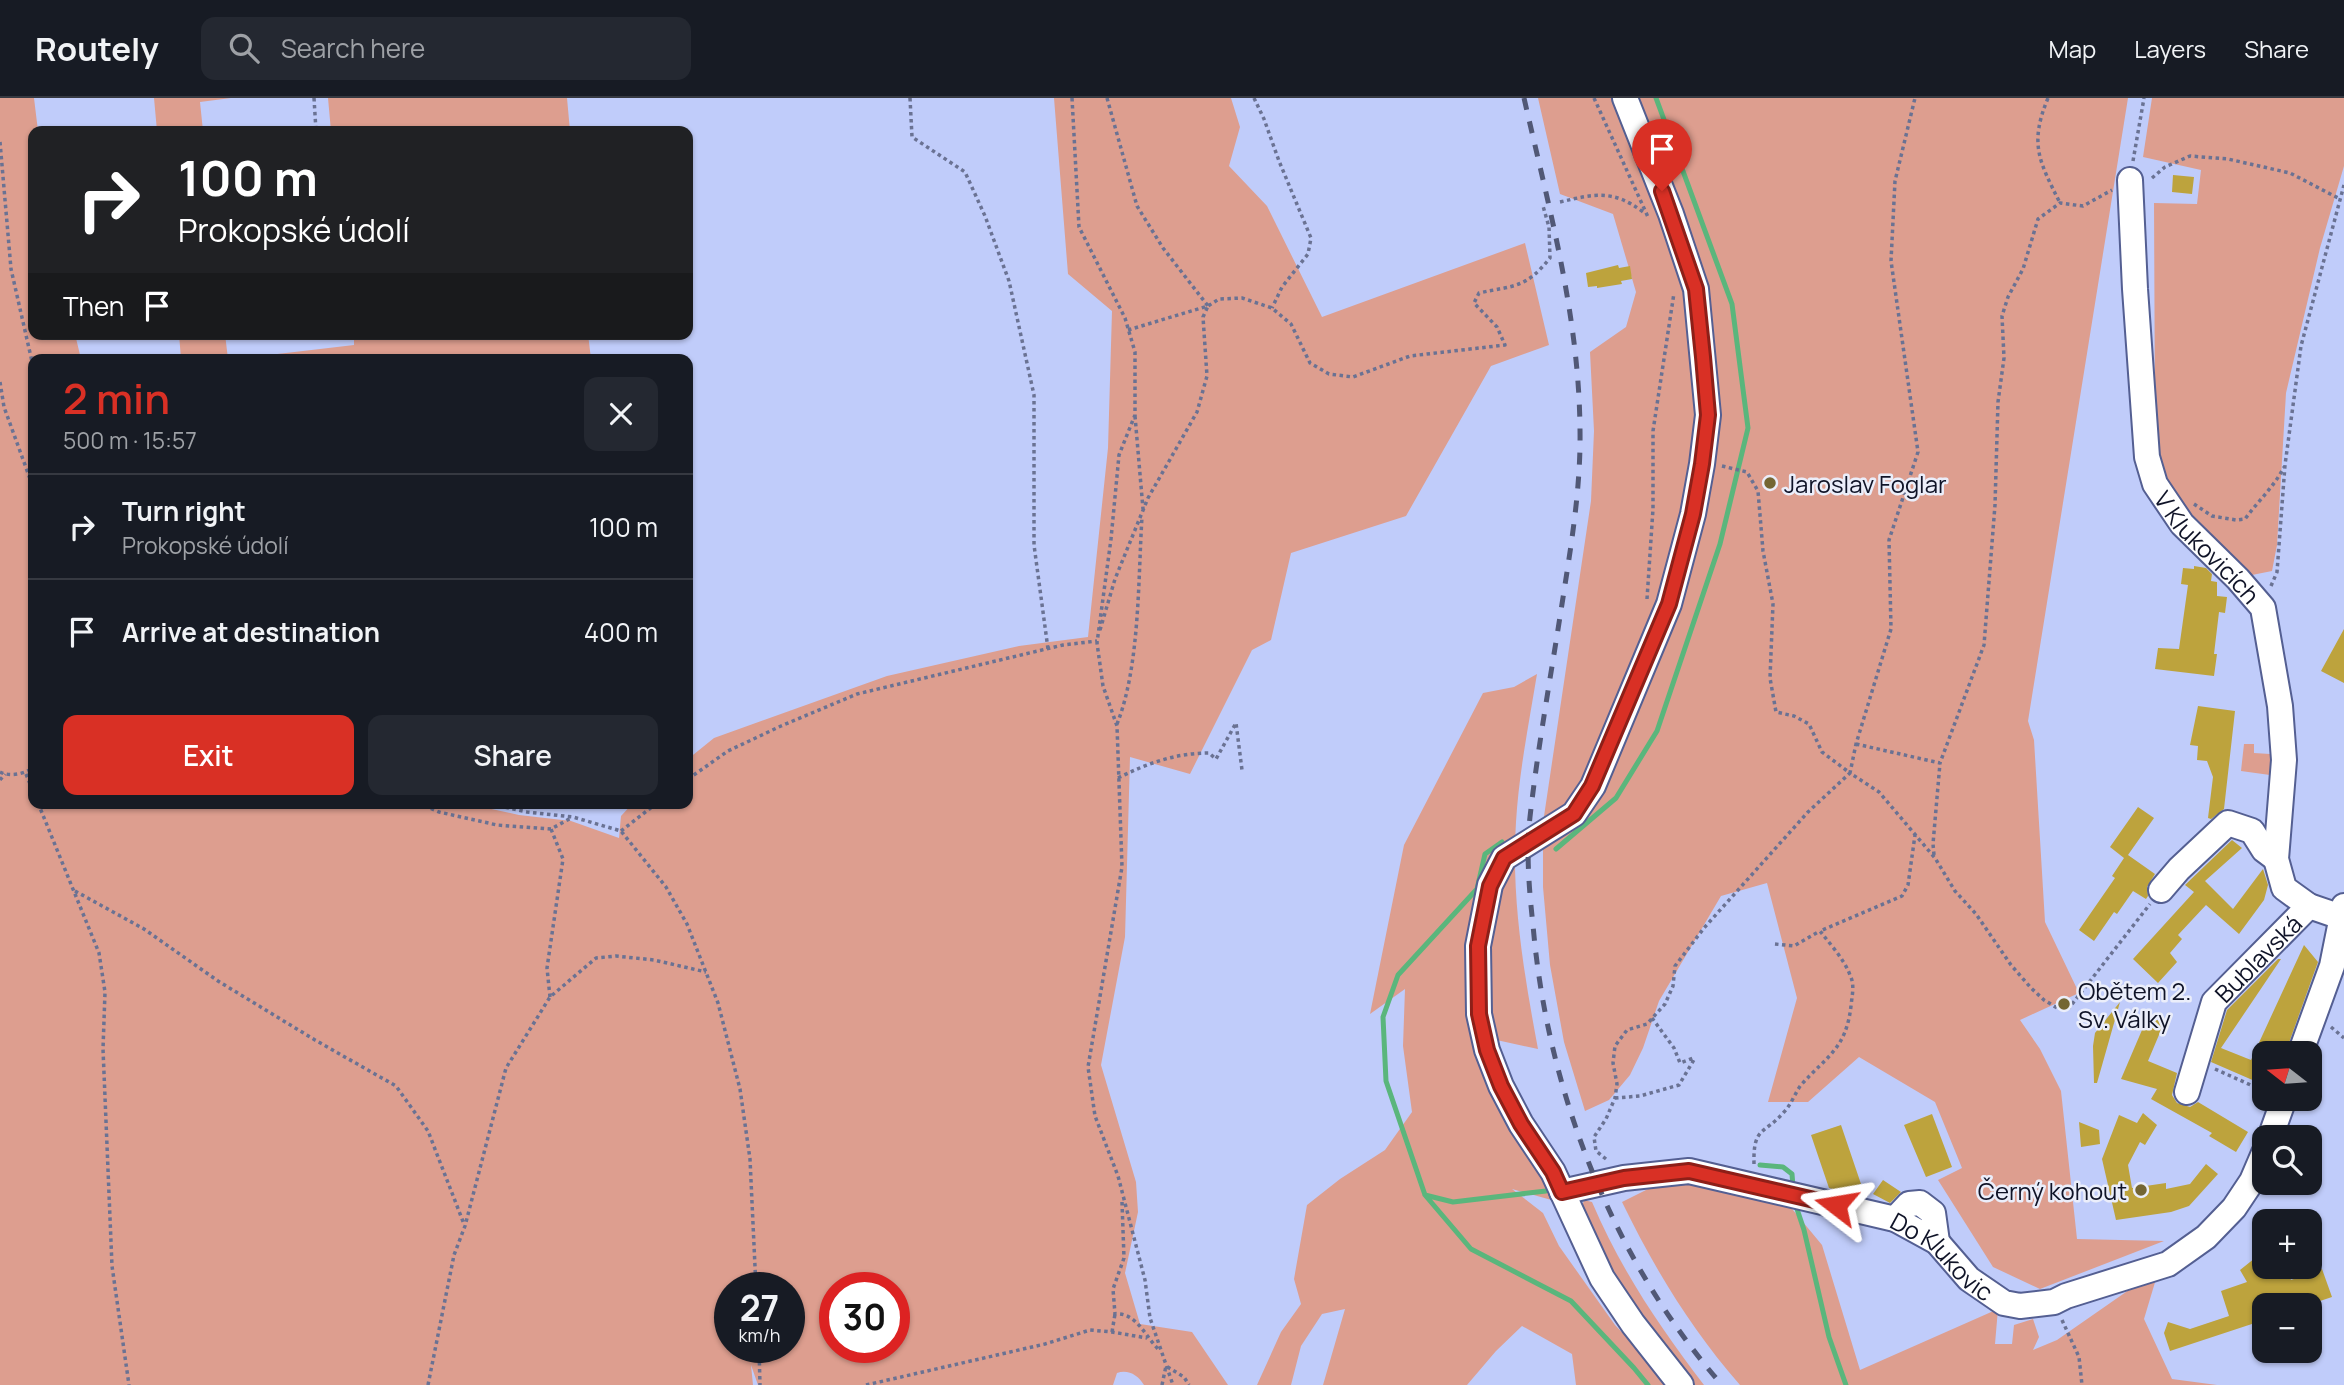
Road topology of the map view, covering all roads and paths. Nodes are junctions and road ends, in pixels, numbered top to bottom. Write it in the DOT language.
graph roads {
  1 [pos="314,98"];
  2 [pos="910,98"];
  3 [pos="1072,98"];
  4 [pos="1107,98"];
  5 [pos="1254,98"];
  6 [pos="1594,98"];
  7 [pos="1625,98"];
  8 [pos="1915,98"];
  9 [pos="2048,98"];
  10 [pos="2144,98"];
  11 [pos="316,126"];
  12 [pos="0,142"];
  13 [pos="2130,180"];
  14 [pos="2344,185"];
  15 [pos="2340,199"];
  16 [pos="1560,202"];
  17 [pos="2060,203"];
  18 [pos="1543,206"];
  19 [pos="1644,213"];
  20 [pos="1661,217"];
  21 [pos="1675,285"];
  22 [pos="1208,306"];
  23 [pos="1272,308"];
  24 [pos="1128,330"];
  25 [pos="30,354"];
  26 [pos="0,382"];
  27 [pos="1135,415"];
  28 [pos="2285,465"];
  29 [pos="1723,466"];
  30 [pos="28,473"];
  31 [pos="2165,499"];
  32 [pos="1143,513"];
  33 [pos="2263,608"];
  34 [pos="1643,610"];
  35 [pos="1097,643"];
  36 [pos="1048,649"];
  37 [pos="1116,726"];
  38 [pos="1856,744"];
  39 [pos="1940,763"];
  40 [pos="1242,770"];
  41 [pos="2,773"];
  42 [pos="26,773"];
  43 [pos="1850,773"];
  44 [pos="693,776"];
  45 [pos="28,778"];
  46 [pos="1118,778"];
  47 [pos="0,779"];
  48 [pos="41,809"];
  49 [pos="432,809"];
  50 [pos="513,809"];
  51 [pos="649,809"];
  52 [pos="573,817"];
  53 [pos="551,829"];
  54 [pos="621,831"];
  55 [pos="1915,835"];
  56 [pos="1935,858"];
  57 [pos="2276,859"];
  58 [pos="75,890"];
  59 [pos="2161,890"];
  60 [pos="2309,906"];
  61 [pos="2342,911"];
  62 [pos="1820,931"];
  63 [pos="1775,944"];
  64 [pos="706,972"];
  65 [pos="550,997"];
  66 [pos="1652,1018"];
  67 [pos="2305,1041"];
  68 [pos="2196,1061"];
  69 [pos="2252,1086"];
  70 [pos="2187,1093"];
  71 [pos="1615,1098"];
  72 [pos="1754,1147"];
  73 [pos="1618,1179"];
  74 [pos="2252,1181"];
  75 [pos="1121,1192"];
  76 [pos="1562,1192"];
  77 [pos="465,1226"];
  78 [pos="755,1272"];
  79 [pos="1115,1314"];
  80 [pos="2062,1322"];
  81 [pos="1112,1332"];
  82 [pos="1147,1338"];
  83 [pos="1160,1351"];
  84 [pos="760,1363"];
  85 [pos="1166,1366"];
  86 [pos="129,1385"];
  87 [pos="428,1385"];
  88 [pos="761,1385"];
  89 [pos="866,1385"];
  90 [pos="1162,1385"];
  91 [pos="1173,1385"];
  92 [pos="1189,1385"];
  93 [pos="1681,1385"];
  94 [pos="2082,1385"];
  1 -- 11 [label="path"];
  2 -- 36 [label="path"];
  3 -- 24 [label="path"];
  4 -- 22 [label="path"];
  5 -- 23 [label="path"];
  6 -- 19 [label="path"];
  7 -- 20 [label="street"];
  8 -- 38 [label="path"];
  9 -- 17 [label="path"];
  10 -- 13 [label="path"];
  12 -- 25 [label="path"];
  13 -- 15 [label="path"];
  13 -- 17 [label="path"];
  13 -- 31 [label="street, V Klukovicích"];
  14 -- 15 [label="path"];
  15 -- 28 [label="path"];
  16 -- 19 [label="path"];
  17 -- 39 [label="path"];
  18 -- 23 [label="path"];
  19 -- 20 [label="path"];
  19 -- 20 [label="path"];
  20 -- 76 [label="street"];
  21 -- 34 [label="path"];
  22 -- 23 [label="path"];
  22 -- 24 [label="path"];
  22 -- 32 [label="path"];
  24 -- 27 [label="path"];
  26 -- 30 [label="path"];
  27 -- 32 [label="path"];
  27 -- 35 [label="path"];
  28 -- 31 [label="path"];
  28 -- 33 [label="path"];
  29 -- 43 [label="path"];
  31 -- 33 [label="street, V Klukovicích"];
  32 -- 35 [label="path"];
  32 -- 37 [label="path"];
  33 -- 57 [label="street, V Klukovicích"];
  35 -- 36 [label="path"];
  35 -- 37 [label="path"];
  36 -- 44 [label="path"];
  37 -- 46 [label="path"];
  38 -- 39 [label="path"];
  38 -- 43 [label="path"];
  39 -- 56 [label="path"];
  40 -- 46 [label="path"];
  41 -- 42 [label="path"];
  41 -- 47 [label="path"];
  42 -- 45 [label="path"];
  43 -- 55 [label="path"];
  43 -- 66 [label="path"];
  46 -- 75 [label="path"];
  48 -- 58 [label="path"];
  49 -- 53 [label="path"];
  50 -- 52 [label="path"];
  51 -- 54 [label="path"];
  52 -- 53 [label="path"];
  52 -- 54 [label="path"];
  53 -- 65 [label="path"];
  54 -- 64 [label="path"];
  55 -- 56 [label="path"];
  55 -- 62 [label="path"];
  56 -- 59 [label="path"];
  57 -- 59 [label="street"];
  57 -- 60 [label="street, V Klukovicích"];
  58 -- 77 [label="path"];
  58 -- 86 [label="path"];
  60 -- 61 [label="street, V Klukovicích"];
  60 -- 68 [label="street, Bublavská"];
  61 -- 67 [label="street"];
  62 -- 63 [label="path"];
  62 -- 72 [label="path"];
  64 -- 65 [label="path"];
  64 -- 78 [label="path"];
  65 -- 77 [label="path"];
  66 -- 71 [label="path"];
  66 -- 71 [label="path"];
  68 -- 69 [label="path"];
  68 -- 70 [label="street, Bublavská"];
  71 -- 73 [label="path"];
  73 -- 74 [label="street, Do Klukovic"];
  73 -- 76 [label="street, Do Klukovic"];
  75 -- 79 [label="path"];
  75 -- 83 [label="path"];
  76 -- 93 [label="street"];
  77 -- 87 [label="path"];
  79 -- 81 [label="path"];
  79 -- 82 [label="path"];
  80 -- 94 [label="path"];
  81 -- 82 [label="path"];
  81 -- 89 [label="path"];
  82 -- 83 [label="path"];
  83 -- 85 [label="path"];
  84 -- 88 [label="path"];
  85 -- 90 [label="path"];
  85 -- 91 [label="path"];
  85 -- 92 [label="path"];
}
